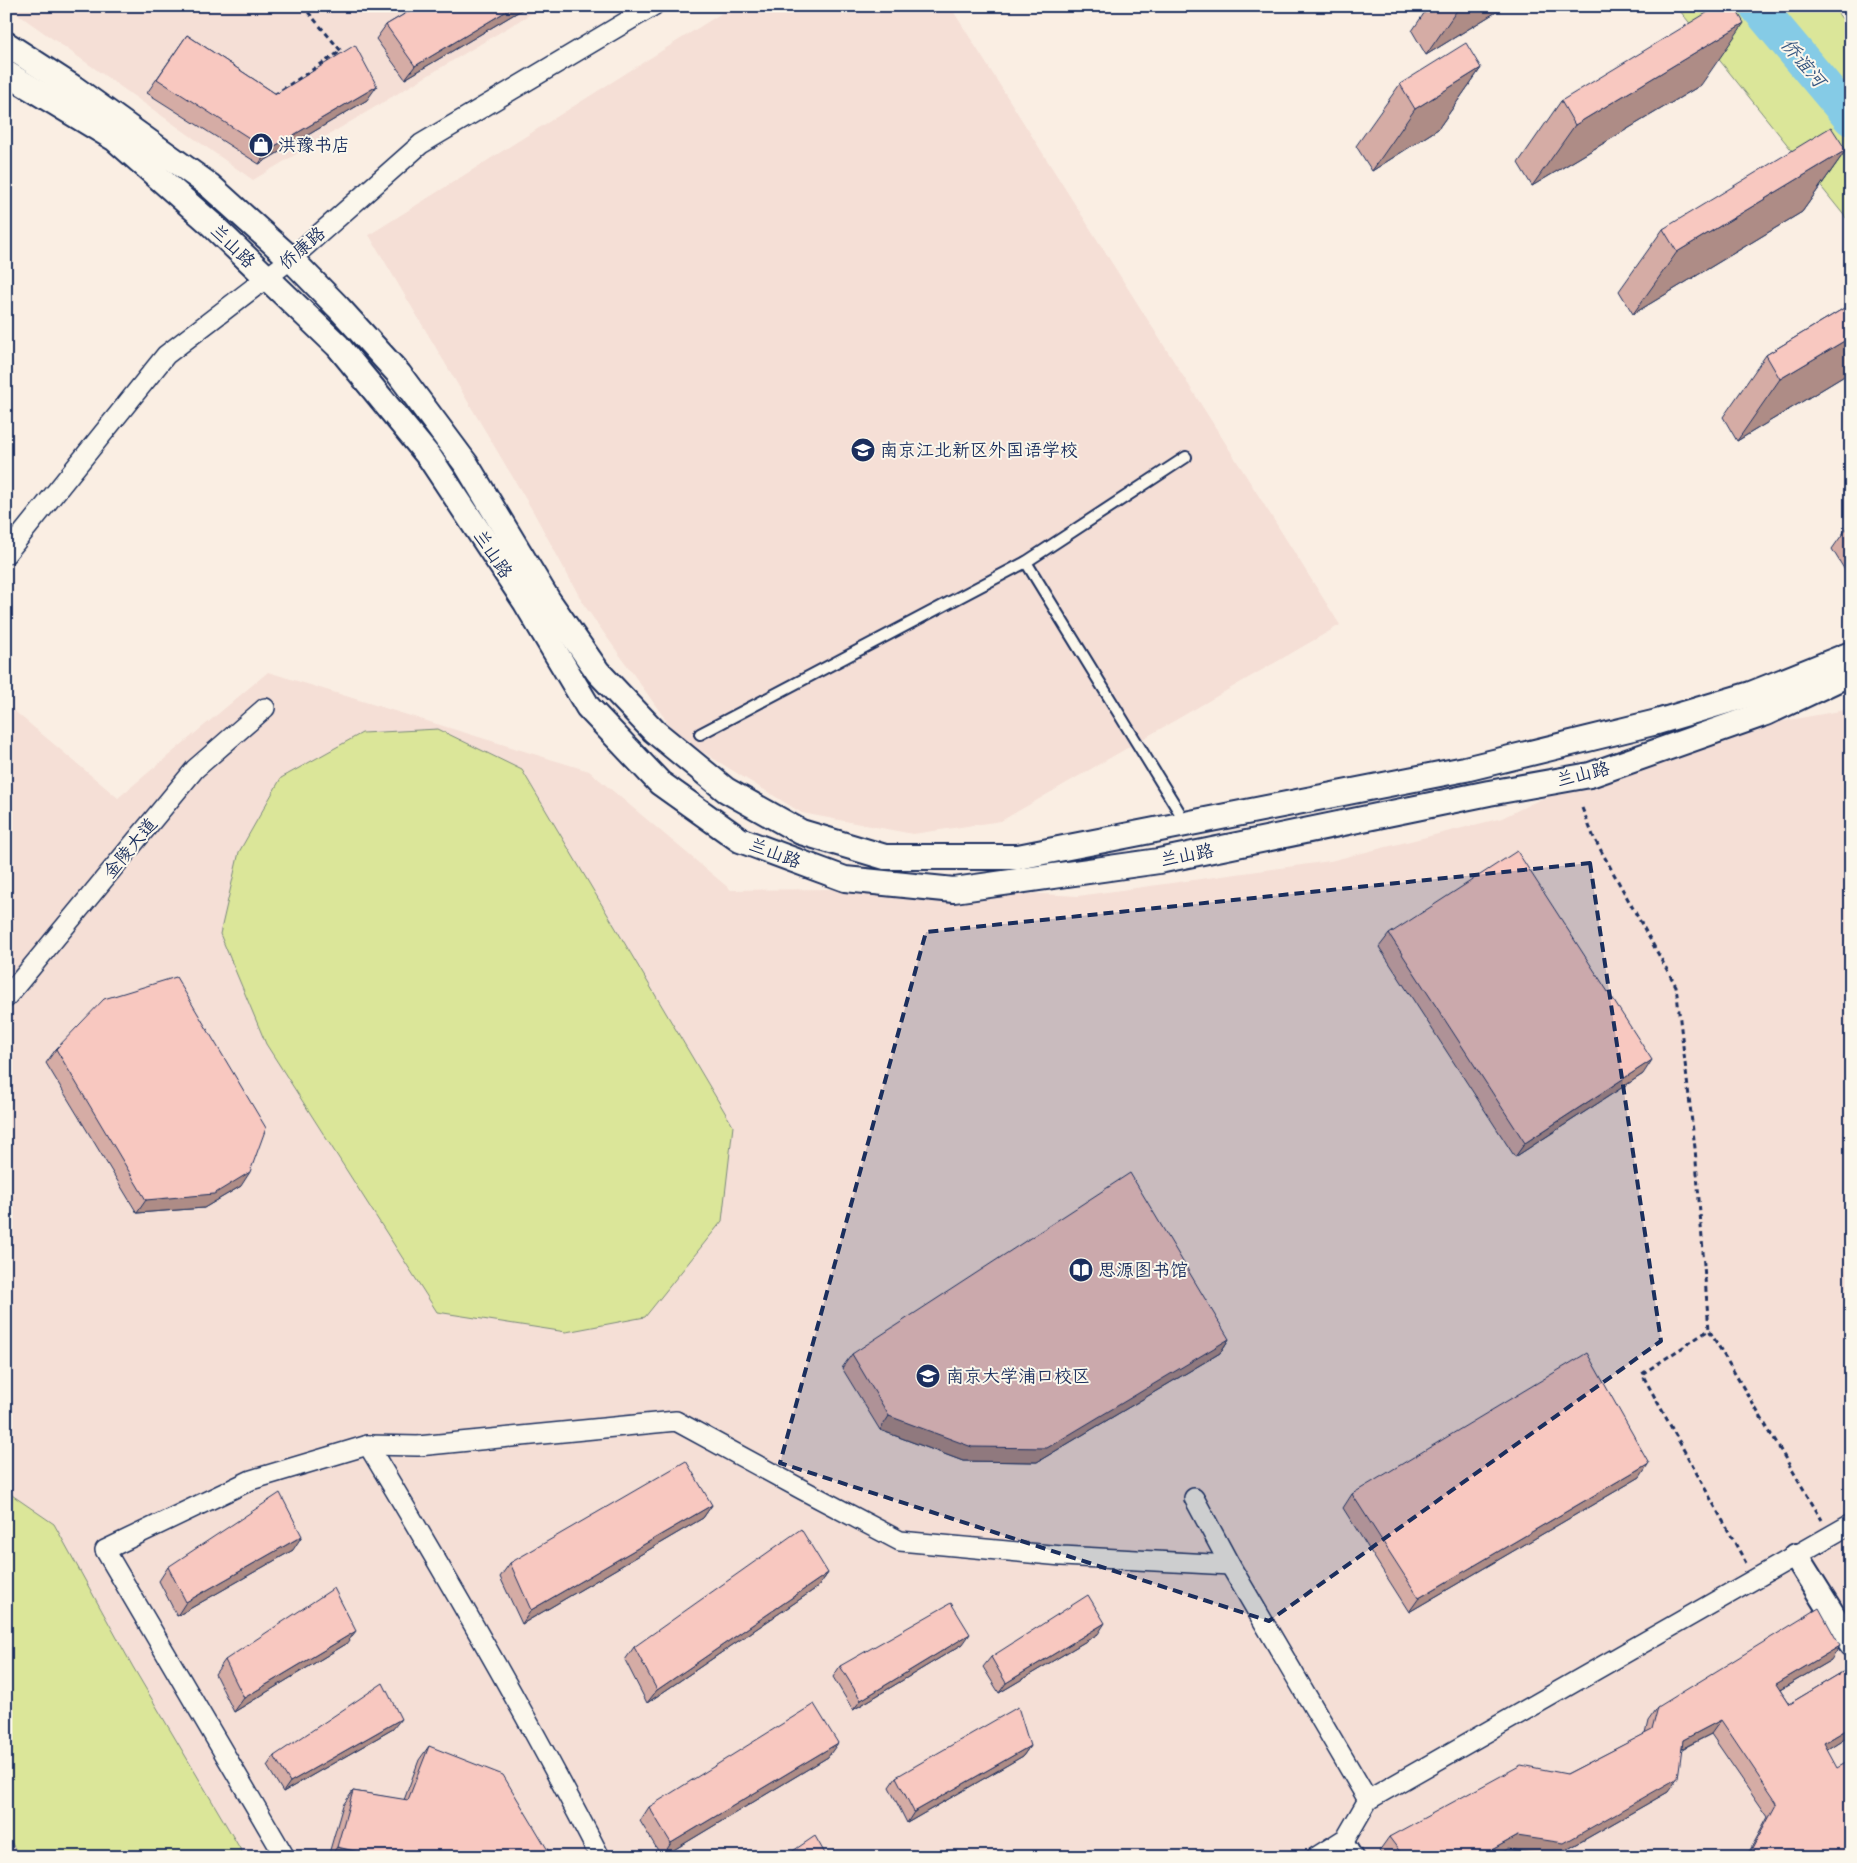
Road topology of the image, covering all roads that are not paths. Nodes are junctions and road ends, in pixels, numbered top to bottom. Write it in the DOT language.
graph roads {
  1 [pos="647,8"];
  2 [pos="6,44"];
  3 [pos="6,73"];
  4 [pos="291,259"];
  5 [pos="267,278"];
  6 [pos="1186,456"];
  7 [pos="6,554"];
  8 [pos="1026,562"];
  9 [pos="1851,654"];
  10 [pos="1851,673"];
  11 [pos="265,708"];
  12 [pos="700,734"];
  13 [pos="1187,824"];
  14 [pos="6,998"];
  15 [pos="368,1445"];
  16 [pos="1194,1498"];
  17 [pos="1851,1524"];
  18 [pos="1796,1556"];
  19 [pos="1230,1565"];
  20 [pos="1851,1644"];
  21 [pos="1368,1800"];
  22 [pos="1346,1838"];
  23 [pos="285,1857"];
  24 [pos="600,1857"];
  25 [pos="1316,1857"];
  26 [pos="1358,1857"];
  1 -- 4 [label="street, 侨康路"];
  2 -- 4 [label="street, 兰山路"];
  3 -- 5 [label="street, 兰山路"];
  4 -- 5 [label="street, 侨康路"];
  4 -- 13 [label="street, 兰山路"];
  5 -- 7 [label="street, 侨康路"];
  5 -- 10 [label="street, 兰山路"];
  6 -- 8 [label="lane"];
  8 -- 12 [label="lane"];
  8 -- 13 [label="lane"];
  9 -- 13 [label="street, 兰山路"];
  11 -- 14 [label="street, 金陵大道"];
  15 -- 19 [label="street"];
  15 -- 23 [label="street"];
  15 -- 24 [label="street"];
  16 -- 19 [label="street"];
  17 -- 18 [label="street"];
  18 -- 20 [label="street"];
  18 -- 21 [label="street"];
  19 -- 21 [label="street"];
  21 -- 22 [label="street"];
  22 -- 25 [label="street"];
  22 -- 26 [label="lane"];
}
